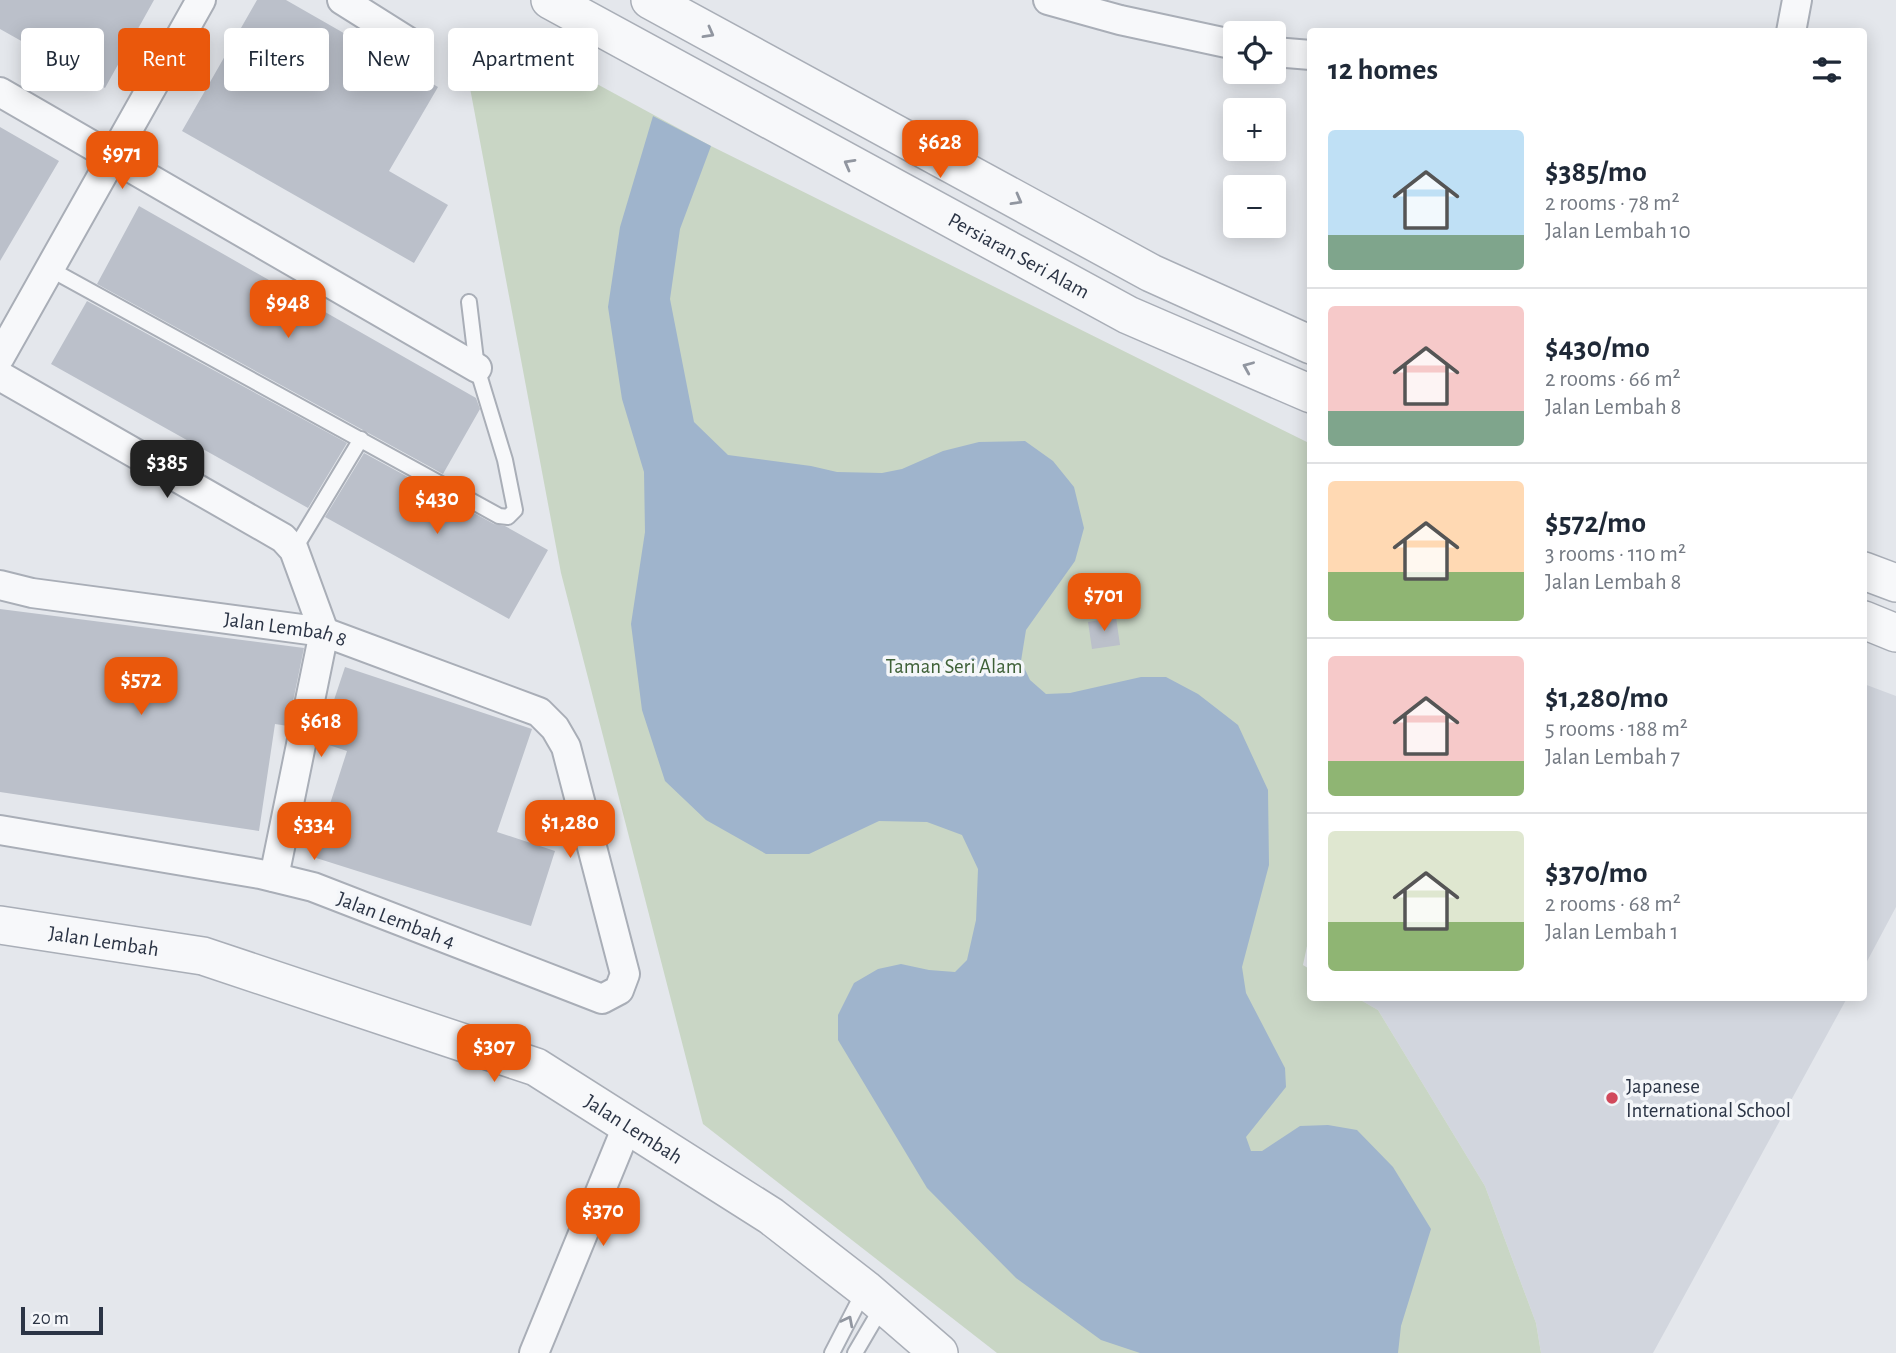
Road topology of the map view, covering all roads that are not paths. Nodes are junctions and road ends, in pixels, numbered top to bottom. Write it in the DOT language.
graph roads {
  1 [pos="201,0"];
  2 [pos="342,0"];
  3 [pos="550,0"];
  4 [pos="650,0"];
  5 [pos="1048,0"];
  6 [pos="1797,0"];
  7 [pos="387,28"];
  8 [pos="1792,28"];
  9 [pos="1223,42"];
  10 [pos="1286,53"];
  11 [pos="1307,55"];
  12 [pos="0,92"];
  13 [pos="113,158"];
  14 [pos="50,269"];
  15 [pos="469,302"];
  16 [pos="1307,343"];
  17 [pos="0,357"];
  18 [pos="477,368"];
  19 [pos="0,376"];
  20 [pos="1307,392"];
  21 [pos="361,439"];
  22 [pos="294,550"];
  23 [pos="1867,571"];
  24 [pos="1896,583"];
  25 [pos="0,585"];
  26 [pos="1867,622"];
  27 [pos="324,632"];
  28 [pos="1896,633"];
  29 [pos="0,830"];
  30 [pos="274,877"];
  31 [pos="0,925"];
  32 [pos="619,990"];
  33 [pos="628,1124"];
  34 [pos="874,1297"];
  35 [pos="534,1353"];
  36 [pos="832,1353"];
  37 [pos="855,1353"];
  38 [pos="939,1353"];
  1 -- 13 [label="street"];
  2 -- 7 [label="street"];
  20 -- 3 [label="street, Persiaran Seri Alam, one-way"];
  4 -- 16 [label="street, one-way"];
  5 -- 9 [label="street"];
  6 -- 8 [label="street"];
  10 -- 11 [label="street"];
  12 -- 13 [label="street"];
  13 -- 14 [label="street"];
  13 -- 18 [label="street"];
  14 -- 17 [label="street"];
  14 -- 21 [label="lane"];
  15 -- 18 [label="lane"];
  18 -- 21 [label="lane"];
  19 -- 22 [label="street"];
  21 -- 22 [label="lane"];
  22 -- 27 [label="street"];
  23 -- 24 [label="street"];
  25 -- 27 [label="street, Jalan Lembah 8"];
  26 -- 28 [label="street"];
  27 -- 30 [label="street"];
  27 -- 32 [label="street, Jalan Lembah 8"];
  29 -- 30 [label="street, Jalan Lembah 4"];
  30 -- 32 [label="street, Jalan Lembah 4"];
  31 -- 33 [label="street, Jalan Lembah"];
  33 -- 34 [label="street, Jalan Lembah"];
  33 -- 35 [label="street"];
  36 -- 34 [label="lane, one-way"];
  34 -- 37 [label="lane"];
  34 -- 38 [label="street, Jalan Lembah"];
}
